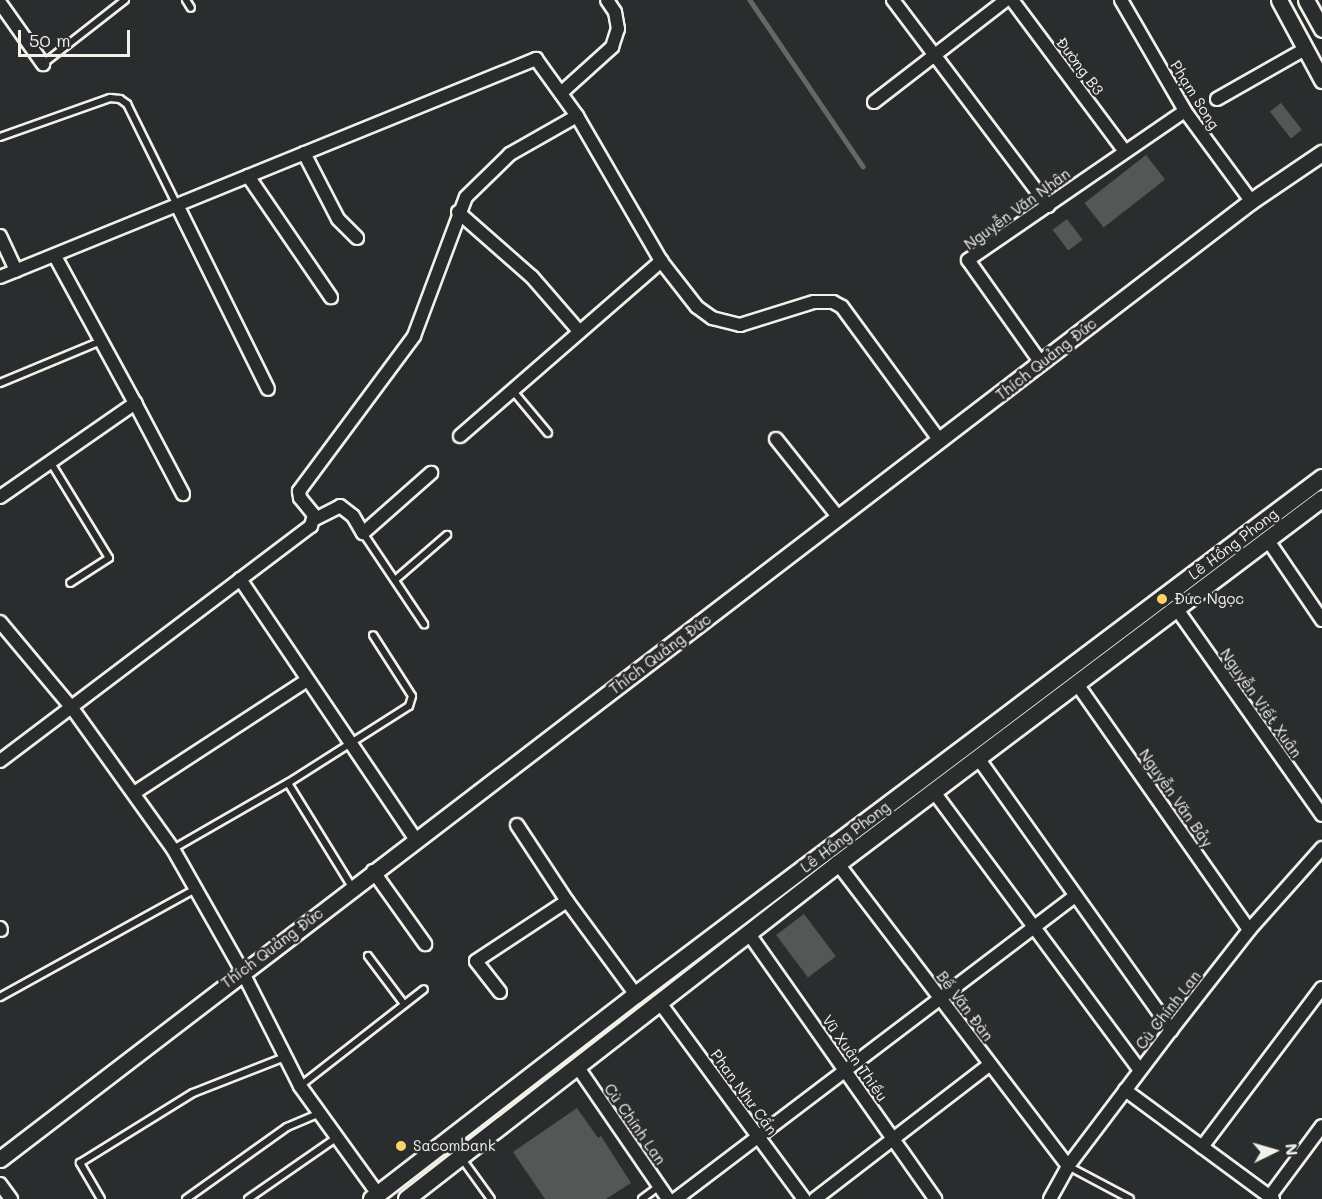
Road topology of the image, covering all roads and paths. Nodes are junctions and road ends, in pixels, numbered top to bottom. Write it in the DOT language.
graph roads {
  1 [pos="125,0"];
  2 [pos="186,0"];
  3 [pos="607,0"];
  4 [pos="893,0"];
  5 [pos="1006,0"];
  6 [pos="1012,0"];
  7 [pos="1121,0"];
  8 [pos="1279,0"];
  9 [pos="1306,0"];
  10 [pos="0,1"];
  11 [pos="191,8"];
  12 [pos="1322,29"];
  13 [pos="1305,49"];
  14 [pos="935,56"];
  15 [pos="43,64"];
  16 [pos="1322,80"];
  17 [pos="561,93"];
  18 [pos="1217,99"];
  19 [pos="874,102"];
  20 [pos="1185,111"];
  21 [pos="577,116"];
  22 [pos="0,137"];
  23 [pos="1124,150"];
  24 [pos="303,153"];
  25 [pos="1322,153"];
  26 [pos="248,176"];
  27 [pos="1251,201"];
  28 [pos="177,205"];
  29 [pos="1048,206"];
  30 [pos="458,212"];
  31 [pos="0,236"];
  32 [pos="357,238"];
  33 [pos="55,256"];
  34 [pos="661,261"];
  35 [pos="16,271"];
  36 [pos="0,277"];
  37 [pos="331,297"];
  38 [pos="578,330"];
  39 [pos="101,341"];
  40 [pos="1041,363"];
  41 [pos="0,383"];
  42 [pos="268,389"];
  43 [pos="512,389"];
  44 [pos="135,403"];
  45 [pos="548,433"];
  46 [pos="460,436"];
  47 [pos="776,439"];
  48 [pos="940,441"];
  49 [pos="51,463"];
  50 [pos="431,473"];
  51 [pos="1322,478"];
  52 [pos="183,494"];
  53 [pos="0,497"];
  54 [pos="1322,499"];
  55 [pos="839,518"];
  56 [pos="315,519"];
  57 [pos="363,533"];
  58 [pos="447,535"];
  59 [pos="1267,539"];
  60 [pos="240,579"];
  61 [pos="395,580"];
  62 [pos="70,583"];
  63 [pos="1176,608"];
  64 [pos="1322,620"];
  65 [pos="0,622"];
  66 [pos="424,624"];
  67 [pos="373,635"];
  68 [pos="306,681"];
  69 [pos="1077,684"];
  70 [pos="72,708"];
  71 [pos="349,746"];
  72 [pos="978,758"];
  73 [pos="0,761"];
  74 [pos="288,783"];
  75 [pos="934,792"];
  76 [pos="134,793"];
  77 [pos="1322,815"];
  78 [pos="517,825"];
  79 [pos="416,840"];
  80 [pos="1322,848"];
  81 [pos="173,849"];
  82 [pos="833,857"];
  83 [pos="373,871"];
  84 [pos="352,886"];
  85 [pos="196,889"];
  86 [pos="1075,896"];
  87 [pos="567,901"];
  88 [pos="1034,927"];
  89 [pos="1249,930"];
  90 [pos="749,934"];
  91 [pos="425,944"];
  92 [pos="369,956"];
  93 [pos="242,971"];
  94 [pos="1322,988"];
  95 [pos="424,989"];
  96 [pos="500,992"];
  97 [pos="636,994"];
  98 [pos="0,997"];
  99 [pos="940,998"];
  100 [pos="660,1003"];
  101 [pos="404,1004"];
  102 [pos="1171,1030"];
  103 [pos="285,1057"];
  104 [pos="990,1064"];
  105 [pos="577,1066"];
  106 [pos="1140,1070"];
  107 [pos="845,1071"];
  108 [pos="300,1086"];
  109 [pos="1125,1090"];
  110 [pos="318,1114"];
  111 [pos="1322,1126"];
  112 [pos="758,1137"];
  113 [pos="336,1138"];
  114 [pos="893,1139"];
  115 [pos="449,1142"];
  116 [pos="1202,1146"];
  117 [pos="0,1159"];
  118 [pos="461,1159"];
  119 [pos="1068,1166"];
  120 [pos="0,1184"];
  121 [pos="659,1185"];
  122 [pos="375,1196"];
  123 [pos="1271,1198"];
  124 [pos="11,1199"];
  125 [pos="101,1199"];
  126 [pos="186,1199"];
  127 [pos="248,1199"];
  128 [pos="407,1199"];
  129 [pos="491,1199"];
  130 [pos="642,1199"];
  131 [pos="668,1199"];
  132 [pos="676,1199"];
  133 [pos="804,1199"];
  134 [pos="815,1199"];
  135 [pos="935,1199"];
  136 [pos="1050,1199"];
  137 [pos="1130,1199"];
  1 -- 15 [label="lane"];
  2 -- 11 [label="lane"];
  3 -- 17 [label="street"];
  4 -- 14 [label="street"];
  5 -- 14 [label="street"];
  6 -- 23 [label="street, Đường B3"];
  7 -- 20 [label="street, Phạm Song"];
  8 -- 13 [label="street"];
  9 -- 12 [label="street"];
  10 -- 15 [label="street"];
  13 -- 16 [label="street"];
  13 -- 18 [label="street"];
  14 -- 19 [label="street"];
  14 -- 29 [label="street"];
  17 -- 21 [label="street"];
  17 -- 24 [label="street"];
  20 -- 23 [label="street, Nguyễn Văn Nhân"];
  20 -- 27 [label="street, Phạm Song"];
  21 -- 30 [label="street"];
  21 -- 34 [label="street"];
  22 -- 28 [label="lane"];
  23 -- 29 [label="street, Nguyễn Văn Nhân"];
  24 -- 26 [label="street"];
  24 -- 32 [label="street"];
  25 -- 27 [label="street, Thích Quảng Đức"];
  26 -- 28 [label="street"];
  26 -- 37 [label="street"];
  27 -- 40 [label="street, Thích Quảng Đức"];
  28 -- 33 [label="street"];
  28 -- 42 [label="street"];
  29 -- 40 [label="street, Nguyễn Văn Nhân"];
  30 -- 38 [label="street"];
  30 -- 56 [label="street"];
  31 -- 35 [label="street"];
  33 -- 35 [label="street"];
  33 -- 39 [label="street"];
  34 -- 38 [label="street"];
  34 -- 48 [label="street"];
  35 -- 36 [label="street"];
  38 -- 43 [label="street"];
  39 -- 41 [label="lane"];
  39 -- 44 [label="street"];
  40 -- 48 [label="street, Thích Quảng Đức"];
  43 -- 45 [label="lane"];
  43 -- 46 [label="street"];
  44 -- 49 [label="street"];
  44 -- 52 [label="street"];
  47 -- 55 [label="street"];
  48 -- 55 [label="street, Thích Quảng Đức"];
  49 -- 53 [label="street"];
  49 -- 62 [label="lane"];
  50 -- 57 [label="street"];
  51 -- 82 [label="main road, Lê Hồng Phong"];
  54 -- 59 [label="main road, Lê Hồng Phong"];
  55 -- 79 [label="street, Thích Quảng Đức"];
  56 -- 57 [label="street"];
  56 -- 60 [label="street"];
  57 -- 61 [label="lane"];
  58 -- 61 [label="lane"];
  59 -- 63 [label="main road, Lê Hồng Phong"];
  59 -- 64 [label="street"];
  60 -- 68 [label="street"];
  60 -- 70 [label="street"];
  61 -- 66 [label="lane"];
  63 -- 69 [label="main road, Lê Hồng Phong"];
  63 -- 77 [label="street, Nguyễn Viết Xuân"];
  65 -- 70 [label="street"];
  67 -- 71 [label="lane"];
  68 -- 71 [label="street"];
  68 -- 76 [label="street"];
  69 -- 72 [label="main road, Lê Hồng Phong"];
  69 -- 89 [label="street, Nguyễn Văn Bảy"];
  70 -- 73 [label="street"];
  70 -- 76 [label="street"];
  71 -- 74 [label="lane"];
  71 -- 79 [label="street"];
  72 -- 75 [label="main road, Lê Hồng Phong"];
  72 -- 86 [label="street"];
  74 -- 81 [label="lane"];
  74 -- 84 [label="lane"];
  75 -- 82 [label="main road, Lê Hồng Phong"];
  75 -- 88 [label="street"];
  76 -- 81 [label="street"];
  78 -- 87 [label="street"];
  79 -- 83 [label="street, Thích Quảng Đức"];
  80 -- 89 [label="street, Cù Chính Lan"];
  81 -- 85 [label="street"];
  82 -- 90 [label="main road, Lê Hồng Phong"];
  82 -- 97 [label="main road, Lê Hồng Phong"];
  82 -- 99 [label="street, Bế Văn Đàn"];
  83 -- 84 [label="street, Thích Quảng Đức"];
  83 -- 91 [label="street"];
  84 -- 93 [label="street, Thích Quảng Đức"];
  85 -- 93 [label="street"];
  85 -- 98 [label="lane"];
  86 -- 88 [label="street"];
  86 -- 102 [label="street"];
  87 -- 96 [label="street"];
  87 -- 97 [label="street"];
  88 -- 99 [label="street"];
  88 -- 106 [label="street"];
  89 -- 102 [label="street, Cù Chính Lan"];
  90 -- 100 [label="main road, Lê Hồng Phong"];
  90 -- 107 [label="street, Vũ Xuân Thiều"];
  92 -- 101 [label="lane"];
  93 -- 103 [label="street"];
  93 -- 117 [label="street, Thích Quảng Đức"];
  94 -- 116 [label="street"];
  95 -- 101 [label="lane"];
  97 -- 115 [label="main road, Lê Hồng Phong"];
  99 -- 104 [label="street, Bế Văn Đàn"];
  99 -- 107 [label="street"];
  100 -- 105 [label="main road, Lê Hồng Phong"];
  100 -- 112 [label="street, Phan Như Cẩn"];
  101 -- 108 [label="lane"];
  102 -- 106 [label="street, Cù Chính Lan"];
  103 -- 108 [label="street"];
  103 -- 125 [label="lane"];
  104 -- 114 [label="street"];
  104 -- 119 [label="street, Bế Văn Đàn"];
  105 -- 118 [label="main road, Lê Hồng Phong"];
  105 -- 121 [label="street, Cù Chính Lan"];
  106 -- 109 [label="street, Cù Chính Lan"];
  107 -- 112 [label="street"];
  107 -- 114 [label="street, Vũ Xuân Thiều"];
  108 -- 110 [label="street"];
  109 -- 116 [label="street"];
  109 -- 119 [label="street, Cù Chính Lan"];
  110 -- 113 [label="street"];
  110 -- 126 [label="lane"];
  111 -- 123 [label="street"];
  112 -- 132 [label="street"];
  112 -- 133 [label="street, Phan Như Cẩn"];
  113 -- 122 [label="street"];
  113 -- 127 [label="lane"];
  114 -- 134 [label="street"];
  114 -- 135 [label="street, Vũ Xuân Thiều"];
  115 -- 118 [label="main road"];
  115 -- 122 [label="main road, Lê Hồng Phong"];
  116 -- 123 [label="street"];
  118 -- 128 [label="main road, Lê Hồng Phong"];
  118 -- 129 [label="lane"];
  119 -- 136 [label="street, Cù Chính Lan"];
  119 -- 137 [label="lane"];
  120 -- 124 [label="street"];
  121 -- 130 [label="lane"];
  121 -- 131 [label="street, Cù Chính Lan"];
}
